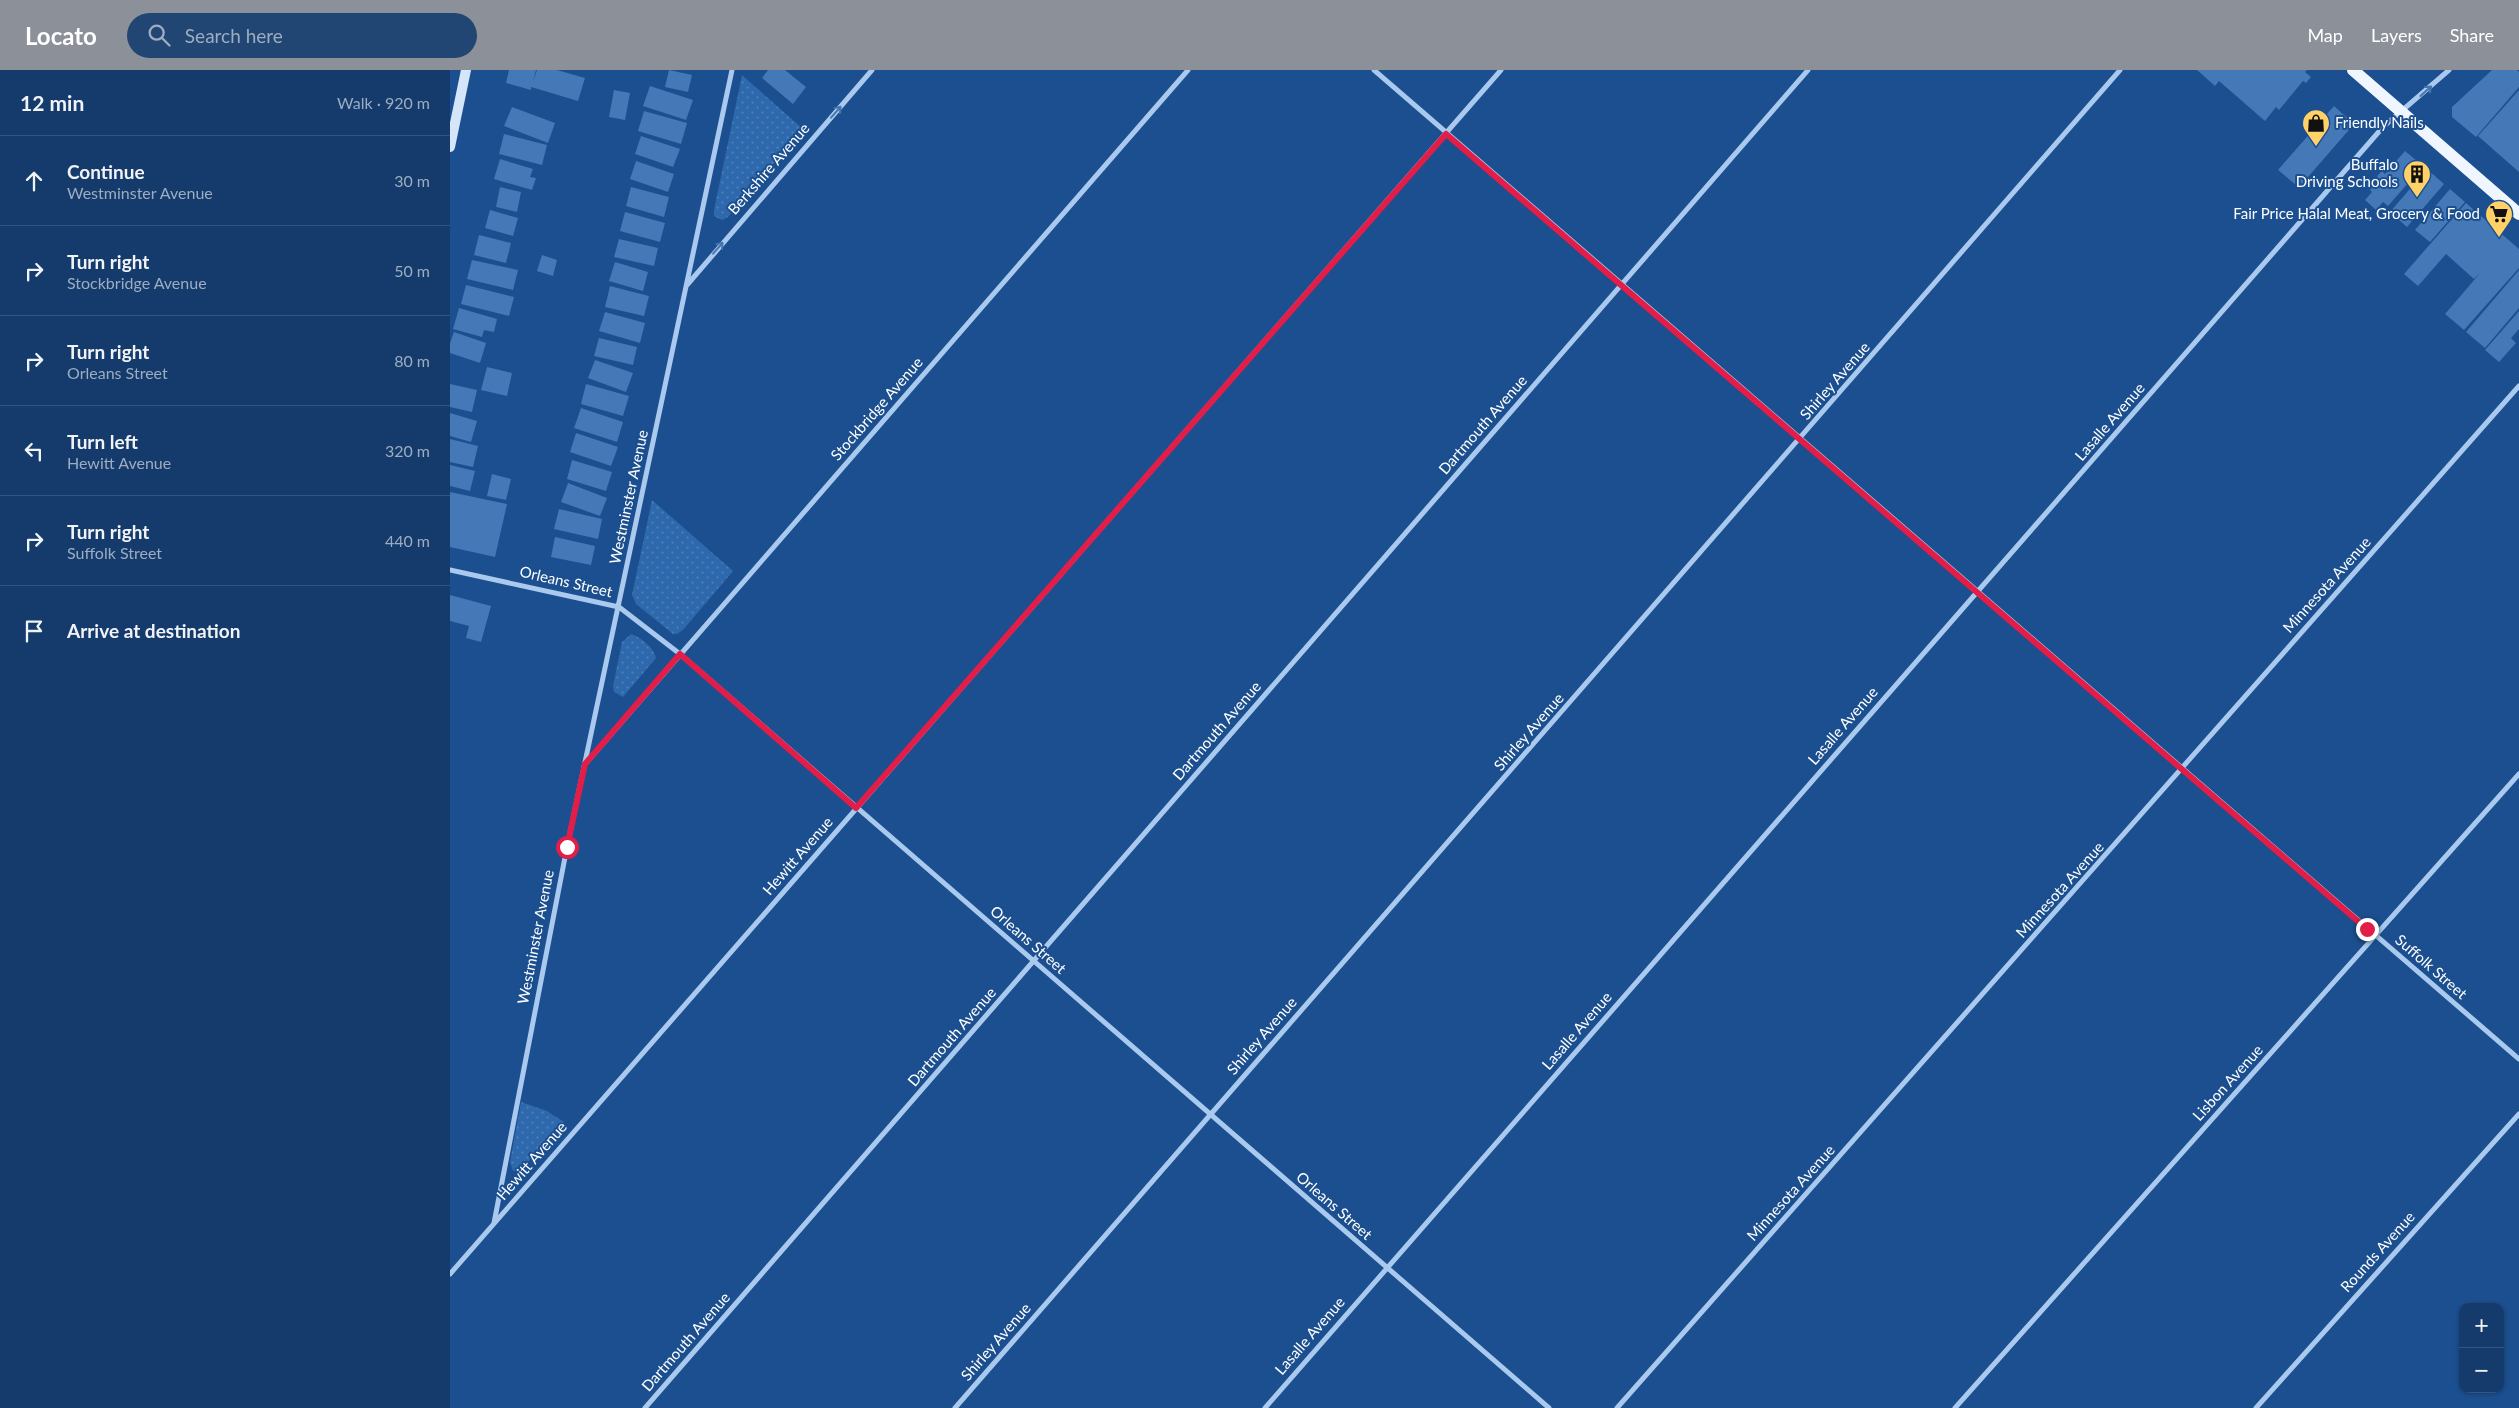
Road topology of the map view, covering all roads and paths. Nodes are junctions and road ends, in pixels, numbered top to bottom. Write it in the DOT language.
graph roads {
  1 [pos="466,70"];
  2 [pos="732,70"];
  3 [pos="872,70"];
  4 [pos="1188,70"];
  5 [pos="1374,70"];
  6 [pos="1501,70"];
  7 [pos="1808,70"];
  8 [pos="2120,70"];
  9 [pos="2353,70"];
  10 [pos="2449,70"];
  11 [pos="2402,112"];
  12 [pos="1446,134"];
  13 [pos="450,147"];
  14 [pos="2519,214"];
  15 [pos="1621,284"];
  16 [pos="686,285"];
  17 [pos="2519,386"];
  18 [pos="1801,439"];
  19 [pos="450,570"];
  20 [pos="1978,593"];
  21 [pos="619,607"];
  22 [pos="680,654"];
  23 [pos="585,764"];
  24 [pos="2182,770"];
  25 [pos="2519,774"];
  26 [pos="856,808"];
  27 [pos="2376,936"];
  28 [pos="1034,962"];
  29 [pos="2519,1059"];
  30 [pos="2519,1114"];
  31 [pos="1210,1115"];
  32 [pos="494,1223"];
  33 [pos="1387,1268"];
  34 [pos="450,1274"];
  35 [pos="645,1408"];
  36 [pos="955,1408"];
  37 [pos="1264,1408"];
  38 [pos="1550,1408"];
  39 [pos="1617,1408"];
  40 [pos="1955,1408"];
  41 [pos="2256,1408"];
  1 -- 13 [label="street"];
  2 -- 16 [label="street, Westminster Avenue"];
  16 -- 3 [label="street, Berkshire Avenue, one-way"];
  4 -- 22 [label="street, Stockbridge Avenue"];
  5 -- 12 [label="street, Suffolk Street"];
  6 -- 12 [label="street, Hewitt Avenue"];
  7 -- 15 [label="street, Dartmouth Avenue"];
  8 -- 18 [label="street, Shirley Avenue"];
  9 -- 11 [label="main road"];
  11 -- 10 [label="street, Lasalle Avenue, one-way"];
  11 -- 14 [label="main road"];
  11 -- 20 [label="street, Lasalle Avenue"];
  12 -- 15 [label="street, Suffolk Street"];
  12 -- 26 [label="street, Hewitt Avenue"];
  15 -- 18 [label="street, Suffolk Street"];
  15 -- 28 [label="street, Dartmouth Avenue"];
  16 -- 21 [label="street, Westminster Avenue"];
  17 -- 24 [label="street, Minnesota Avenue"];
  18 -- 20 [label="street, Suffolk Street"];
  18 -- 31 [label="street, Shirley Avenue"];
  19 -- 21 [label="street, Orleans Street"];
  20 -- 24 [label="street, Suffolk Street"];
  20 -- 33 [label="street, Lasalle Avenue"];
  21 -- 22 [label="street, Orleans Street"];
  21 -- 23 [label="street, Westminster Avenue"];
  22 -- 23 [label="street, Stockbridge Avenue"];
  22 -- 26 [label="street, Orleans Street"];
  23 -- 32 [label="street, Westminster Avenue"];
  24 -- 27 [label="street, Suffolk Street"];
  24 -- 39 [label="street, Minnesota Avenue"];
  25 -- 27 [label="street, Lisbon Avenue"];
  26 -- 28 [label="street, Orleans Street"];
  26 -- 32 [label="street, Hewitt Avenue"];
  27 -- 29 [label="street, Suffolk Street"];
  27 -- 40 [label="street, Lisbon Avenue"];
  28 -- 31 [label="street, Orleans Street"];
  28 -- 35 [label="street, Dartmouth Avenue"];
  30 -- 41 [label="street, Rounds Avenue"];
  31 -- 33 [label="street, Orleans Street"];
  31 -- 36 [label="street, Shirley Avenue"];
  32 -- 34 [label="street, Hewitt Avenue"];
  33 -- 37 [label="street, Lasalle Avenue"];
  33 -- 38 [label="street, Orleans Street"];
}
